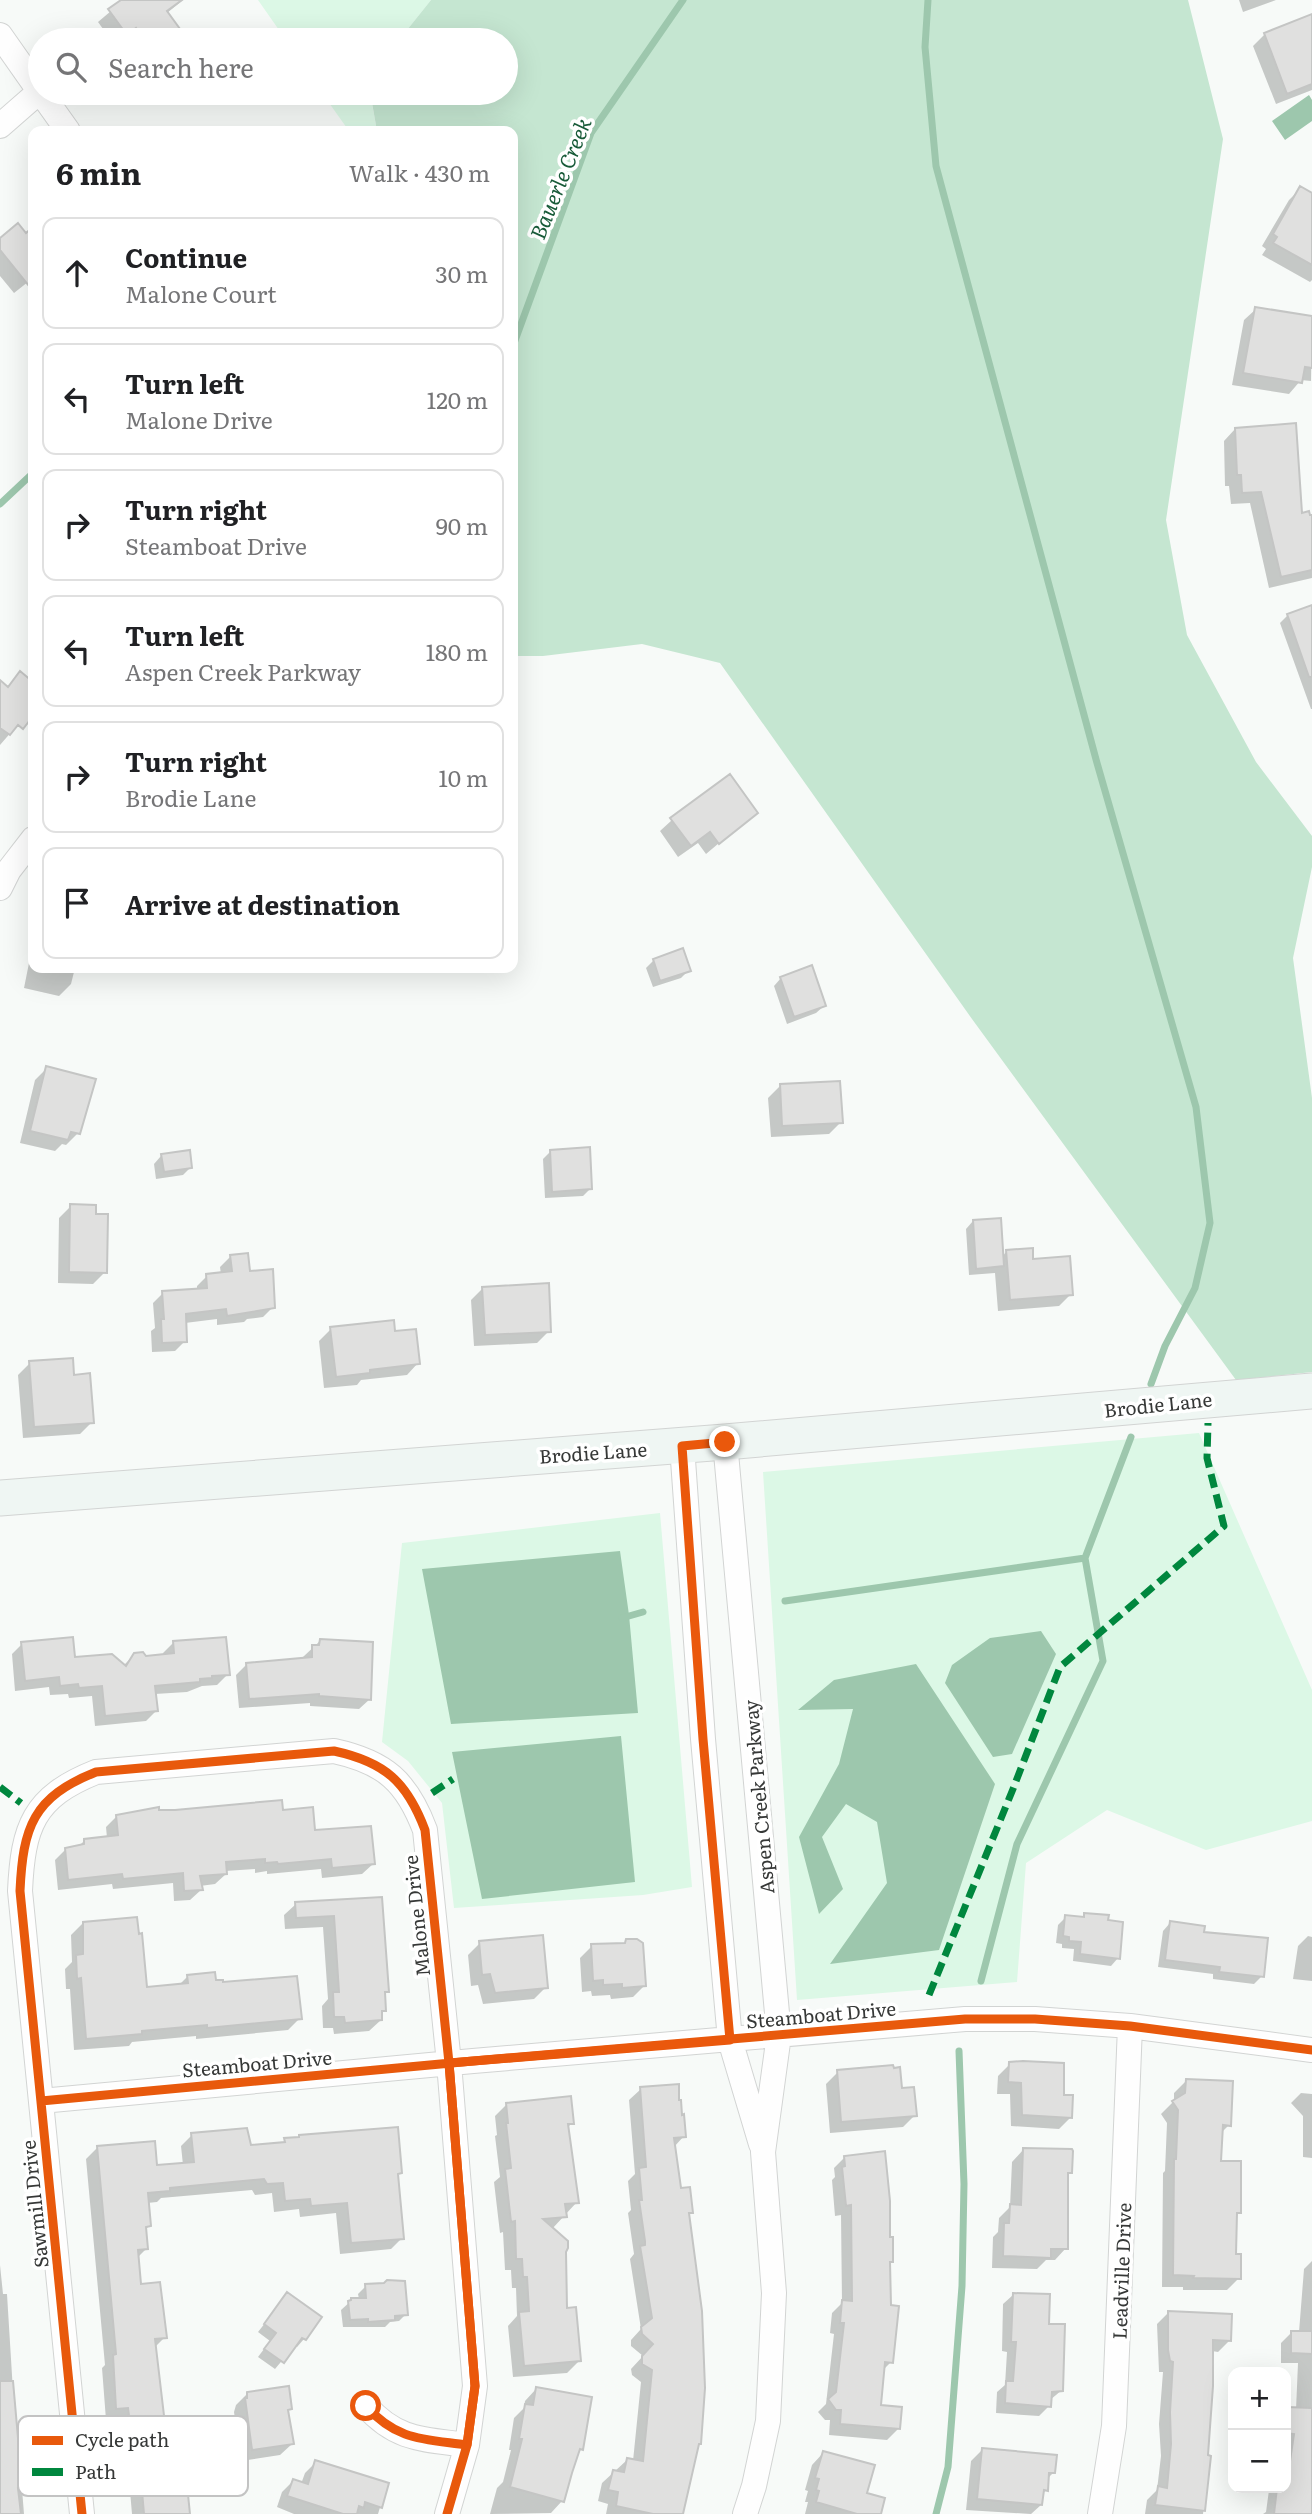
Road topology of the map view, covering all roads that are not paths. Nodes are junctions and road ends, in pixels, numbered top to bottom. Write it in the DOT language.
graph roads {
  1 [pos="0,35"];
  2 [pos="28,75"];
  3 [pos="28,102"];
  4 [pos="49,105"];
  5 [pos="0,126"];
  6 [pos="64,126"];
  7 [pos="28,845"];
  8 [pos="0,888"];
  9 [pos="1312,1391"];
  10 [pos="725,1442"];
  11 [pos="682,1446"];
  12 [pos="0,1498"];
  13 [pos="20,1891"];
  14 [pos="1130,2026"];
  15 [pos="779,2035"];
  16 [pos="730,2040"];
  17 [pos="1312,2050"];
  18 [pos="449,2063"];
  19 [pos="41,2101"];
  20 [pos="764,2152"];
  21 [pos="366,2406"];
  22 [pos="72,2416"];
  23 [pos="467,2445"];
  24 [pos="80,2496"];
  25 [pos="82,2514"];
  26 [pos="447,2514"];
  27 [pos="745,2514"];
  28 [pos="1100,2514"];
  1 -- 2 [label="street"];
  3 -- 5 [label="street"];
  4 -- 6 [label="street"];
  7 -- 8 [label="street"];
  9 -- 10 [label="main road, Brodie Lane"];
  10 -- 11 [label="main road, Brodie Lane"];
  10 -- 15 [label="street, Aspen Creek Parkway"];
  11 -- 12 [label="main road, Brodie Lane"];
  11 -- 16 [label="street, Aspen Creek Parkway"];
  13 -- 18 [label="street, Malone Drive"];
  13 -- 19 [label="street, Sawmill Drive"];
  14 -- 15 [label="street, Steamboat Drive"];
  14 -- 17 [label="street, Steamboat Drive"];
  14 -- 28 [label="street, Leadville Drive"];
  15 -- 16 [label="street, Steamboat Drive"];
  15 -- 20 [label="street, Aspen Creek Parkway"];
  16 -- 18 [label="street, Steamboat Drive"];
  16 -- 20 [label="street, Aspen Creek Parkway"];
  18 -- 19 [label="street, Steamboat Drive"];
  18 -- 23 [label="street, Malone Drive"];
  19 -- 22 [label="street, Sawmill Drive"];
  20 -- 27 [label="street, Aspen Creek Parkway"];
  21 -- 23 [label="street"];
  23 -- 26 [label="street, Malone Drive"];
  24 -- 25 [label="street, Sawmill Drive"];
}
